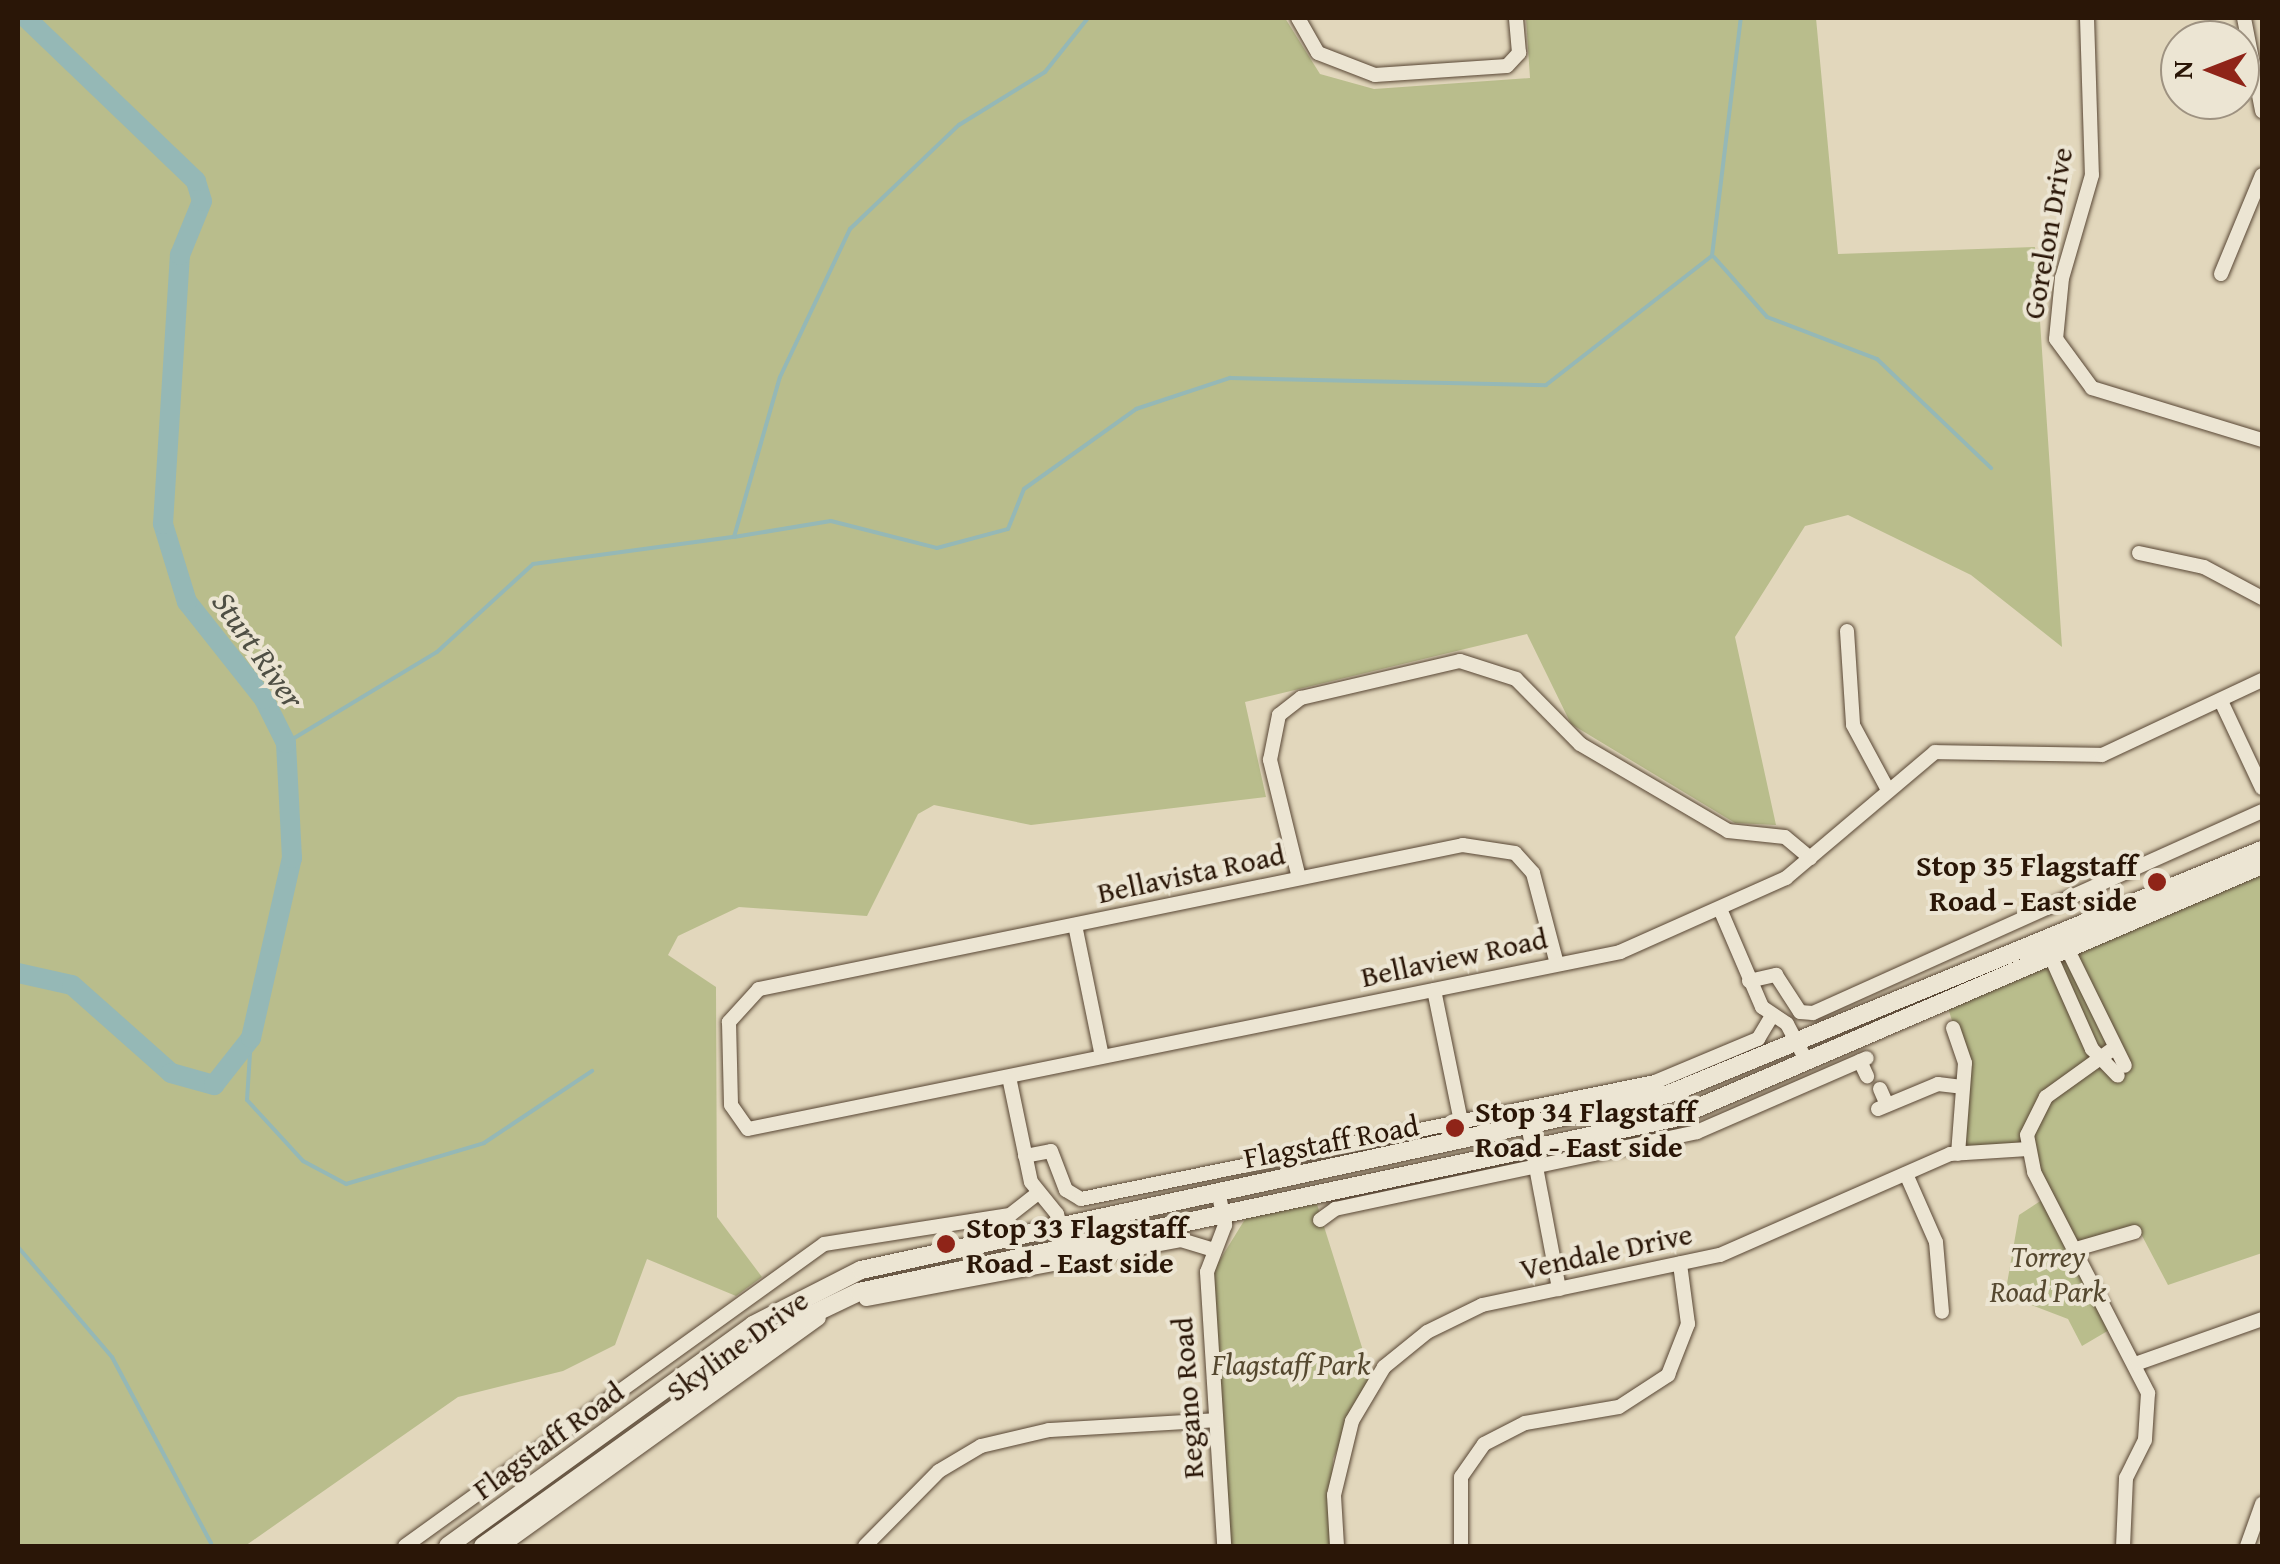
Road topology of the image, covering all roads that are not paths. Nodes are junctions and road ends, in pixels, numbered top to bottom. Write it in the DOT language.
graph roads {
  1 [pos="1298,18"];
  2 [pos="1516,18"];
  3 [pos="2087,18"];
  4 [pos="2244,18"];
  5 [pos="2262,112"];
  6 [pos="2262,176"];
  7 [pos="2222,274"];
  8 [pos="2262,440"];
  9 [pos="2139,554"];
  10 [pos="2262,598"];
  11 [pos="1847,631"];
  12 [pos="2262,680"];
  13 [pos="2221,702"];
  14 [pos="2262,788"];
  15 [pos="1888,790"];
  16 [pos="2262,811"];
  17 [pos="2262,850"];
  18 [pos="1810,858"];
  19 [pos="2262,865"];
  20 [pos="1299,878"];
  21 [pos="1720,908"];
  22 [pos="1075,925"];
  23 [pos="2054,942"];
  24 [pos="1557,964"];
  25 [pos="1750,981"];
  26 [pos="759,989"];
  27 [pos="1434,990"];
  28 [pos="1772,1016"];
  29 [pos="1953,1028"];
  30 [pos="1803,1053"];
  31 [pos="2104,1054"];
  32 [pos="1102,1056"];
  33 [pos="2122,1071"];
  34 [pos="1010,1076"];
  35 [pos="1867,1076"];
  36 [pos="1962,1087"];
  37 [pos="1880,1089"];
  38 [pos="1462,1120"];
  39 [pos="1532,1148"];
  40 [pos="2028,1149"];
  41 [pos="1958,1154"];
  42 [pos="1025,1156"];
  43 [pos="1906,1174"];
  44 [pos="1037,1194"];
  45 [pos="1220,1200"];
  46 [pos="1320,1220"];
  47 [pos="1060,1224"];
  48 [pos="2135,1232"];
  49 [pos="1064,1243"];
  50 [pos="1211,1249"];
  51 [pos="2076,1250"];
  52 [pos="1680,1264"];
  53 [pos="1560,1288"];
  54 [pos="1942,1312"];
  55 [pos="2262,1319"];
  56 [pos="2138,1363"];
  57 [pos="1216,1420"];
  58 [pos="2262,1504"];
  59 [pos="405,1546"];
  60 [pos="448,1546"];
  61 [pos="484,1546"];
  62 [pos="502,1546"];
  63 [pos="865,1546"];
  64 [pos="1224,1546"];
  65 [pos="1336,1546"];
  66 [pos="1461,1546"];
  67 [pos="2124,1546"];
  68 [pos="2247,1546"];
  1 -- 2 [label="street"];
  3 -- 8 [label="street, Gorelon Drive"];
  4 -- 5 [label="street"];
  6 -- 7 [label="street"];
  9 -- 10 [label="street"];
  11 -- 15 [label="street"];
  12 -- 13 [label="street, Bellaview Road"];
  13 -- 14 [label="street"];
  13 -- 15 [label="street, Bellaview Road"];
  15 -- 18 [label="street, Bellaview Road"];
  16 -- 25 [label="street"];
  17 -- 23 [label="main road, Flagstaff Road"];
  18 -- 20 [label="street"];
  18 -- 21 [label="street, Bellaview Road"];
  19 -- 23 [label="main road, Flagstaff Road"];
  20 -- 22 [label="street, Bellavista Road"];
  20 -- 24 [label="street, Bellavista Road"];
  21 -- 24 [label="street, Bellaview Road"];
  21 -- 25 [label="street"];
  22 -- 26 [label="street, Bellavista Road"];
  22 -- 32 [label="street"];
  23 -- 30 [label="main road, Flagstaff Road"];
  23 -- 31 [label="street"];
  24 -- 27 [label="street, Bellaview Road"];
  25 -- 28 [label="street"];
  26 -- 34 [label="street, Bellaview Road"];
  27 -- 32 [label="street, Bellaview Road"];
  27 -- 38 [label="street"];
  28 -- 30 [label="street"];
  28 -- 38 [label="street, Flagstaff Road"];
  29 -- 36 [label="street"];
  30 -- 39 [label="main road, Flagstaff Road"];
  31 -- 33 [label="street"];
  31 -- 40 [label="street"];
  32 -- 34 [label="street, Bellaview Road"];
  34 -- 42 [label="street"];
  35 -- 39 [label="street"];
  36 -- 37 [label="street"];
  36 -- 41 [label="street"];
  38 -- 42 [label="street, Flagstaff Road"];
  39 -- 45 [label="main road, Flagstaff Road"];
  39 -- 46 [label="street"];
  39 -- 53 [label="street"];
  40 -- 41 [label="street, Vendale Drive"];
  40 -- 51 [label="street"];
  41 -- 43 [label="street, Vendale Drive"];
  42 -- 44 [label="street"];
  43 -- 52 [label="street, Vendale Drive"];
  43 -- 54 [label="street"];
  44 -- 47 [label="street"];
  44 -- 59 [label="street"];
  45 -- 47 [label="main road, Flagstaff Road"];
  45 -- 49 [label="main road, Flagstaff Road"];
  45 -- 50 [label="street, Regano Road"];
  47 -- 49 [label="street"];
  47 -- 60 [label="main road, Flagstaff Road"];
  48 -- 51 [label="street"];
  49 -- 61 [label="main road, Flagstaff Road"];
  50 -- 57 [label="street, Regano Road"];
  50 -- 62 [label="street, Skyline Drive"];
  51 -- 56 [label="street"];
  52 -- 53 [label="street, Vendale Drive"];
  52 -- 66 [label="street"];
  53 -- 65 [label="street, Vendale Drive"];
  55 -- 56 [label="street"];
  56 -- 67 [label="street"];
  57 -- 63 [label="street"];
  57 -- 64 [label="street, Regano Road"];
  58 -- 68 [label="street"];
}
